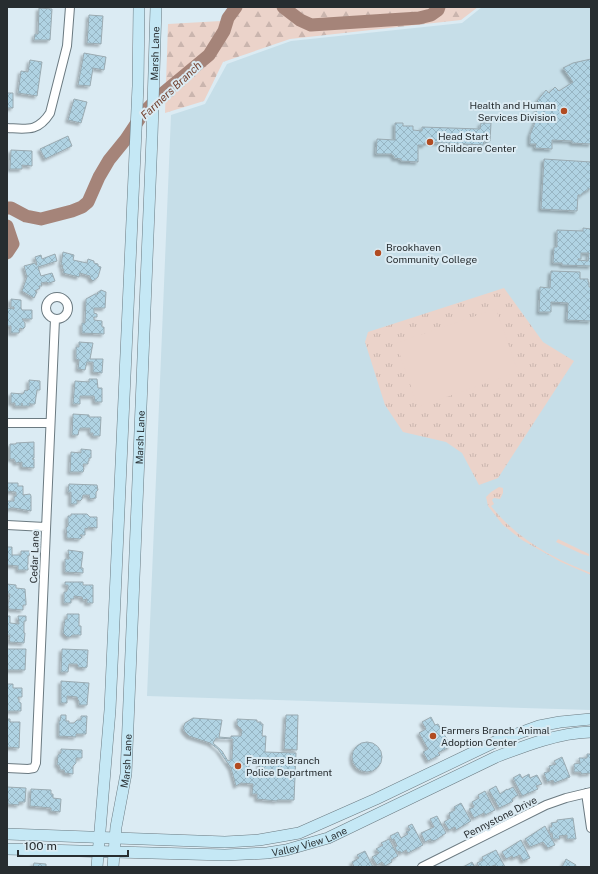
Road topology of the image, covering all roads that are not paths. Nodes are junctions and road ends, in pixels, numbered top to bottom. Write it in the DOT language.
graph roads {
  1 [pos="70,7"];
  2 [pos="139,7"];
  3 [pos="156,7"];
  4 [pos="7,128"];
  5 [pos="55,319"];
  6 [pos="7,423"];
  7 [pos="50,423"];
  8 [pos="7,525"];
  9 [pos="45,527"];
  10 [pos="591,719"];
  11 [pos="591,732"];
  12 [pos="7,768"];
  13 [pos="409,782"];
  14 [pos="588,793"];
  15 [pos="415,796"];
  16 [pos="591,828"];
  17 [pos="299,832"];
  18 [pos="7,834"];
  19 [pos="99,838"];
  20 [pos="114,838"];
  21 [pos="225,842"];
  22 [pos="303,846"];
  23 [pos="7,848"];
  24 [pos="98,851"];
  25 [pos="114,851"];
  26 [pos="225,855"];
  27 [pos="97,867"];
  28 [pos="113,867"];
  29 [pos="422,867"];
  1 -- 4 [label="street"];
  2 -- 19 [label="main road, Marsh Lane"];
  3 -- 20 [label="main road, Marsh Lane"];
  5 -- 7 [label="street, Cedar Lane"];
  6 -- 7 [label="street"];
  7 -- 9 [label="street, Cedar Lane"];
  8 -- 9 [label="street"];
  9 -- 12 [label="street, Cedar Lane"];
  10 -- 13 [label="main road, Valley View Lane"];
  11 -- 15 [label="main road, Valley View Lane"];
  13 -- 15 [label="main road"];
  13 -- 17 [label="main road, Valley View Lane"];
  14 -- 16 [label="street"];
  14 -- 29 [label="street, Pennystone Drive"];
  15 -- 22 [label="main road, Valley View Lane"];
  17 -- 21 [label="main road, Valley View Lane"];
  17 -- 22 [label="main road"];
  18 -- 19 [label="main road, Valley View Lane"];
  19 -- 20 [label="main road, Valley View Lane"];
  19 -- 24 [label="main road, Marsh Lane"];
  20 -- 21 [label="main road, Valley View Lane"];
  20 -- 25 [label="main road, Marsh Lane"];
  21 -- 26 [label="main road"];
  22 -- 26 [label="main road, Valley View Lane"];
  23 -- 24 [label="main road, Valley View Lane"];
  24 -- 25 [label="main road, Valley View Lane"];
  24 -- 27 [label="main road, Marsh Lane"];
  25 -- 26 [label="main road, Valley View Lane"];
  25 -- 28 [label="main road, Marsh Lane"];
}
